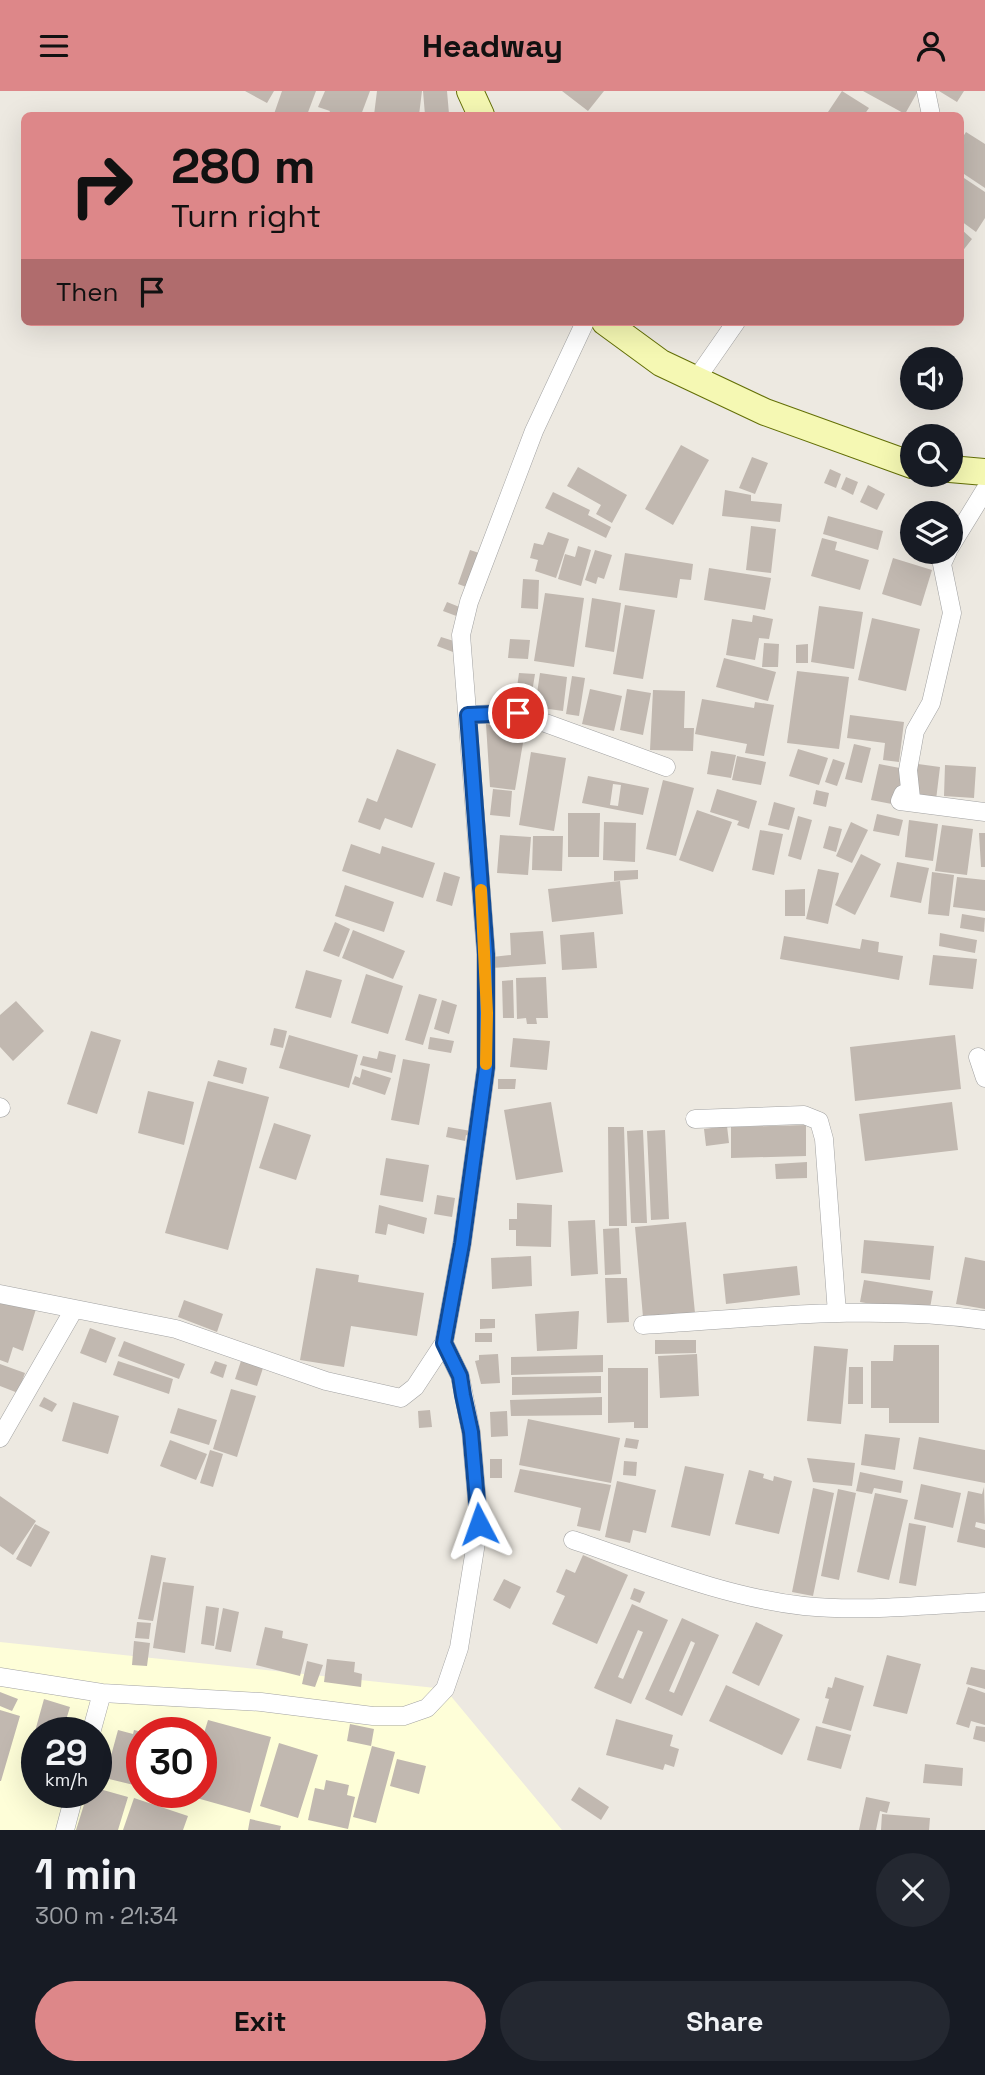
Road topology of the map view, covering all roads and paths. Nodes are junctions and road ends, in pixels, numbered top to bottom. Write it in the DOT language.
graph roads {
  1 [pos="470,91"];
  2 [pos="926,91"];
  3 [pos="480,112"];
  4 [pos="930,112"];
  5 [pos="583,326"];
  6 [pos="610,326"];
  7 [pos="728,326"];
  8 [pos="698,379"];
  9 [pos="900,461"];
  10 [pos="963,470"];
  11 [pos="985,472"];
  12 [pos="985,489"];
  13 [pos="963,526"];
  14 [pos="942,564"];
  15 [pos="468,715"];
  16 [pos="666,767"];
  17 [pos="985,813"];
  18 [pos="978,1057"];
  19 [pos="985,1078"];
  20 [pos="695,1119"];
  21 [pos="0,1294"];
  22 [pos="73,1311"];
  23 [pos="837,1313"];
  24 [pos="985,1321"];
  25 [pos="643,1325"];
  26 [pos="444,1343"];
  27 [pos="0,1438"];
  28 [pos="573,1540"];
  29 [pos="985,1602"];
  30 [pos="0,1677"];
  31 [pos="102,1693"];
  32 [pos="95,1717"];
  33 [pos="71,1808"];
  34 [pos="65,1830"];
  1 -- 3 [label="main road"];
  2 -- 4 [label="street"];
  5 -- 15 [label="street"];
  6 -- 8 [label="main road"];
  7 -- 8 [label="street"];
  8 -- 9 [label="main road"];
  10 -- 11 [label="main road"];
  12 -- 13 [label="street"];
  14 -- 17 [label="street"];
  15 -- 16 [label="street"];
  15 -- 26 [label="street"];
  18 -- 19 [label="street"];
  20 -- 23 [label="street"];
  21 -- 22 [label="street"];
  22 -- 26 [label="street"];
  22 -- 27 [label="street"];
  23 -- 24 [label="street"];
  23 -- 25 [label="street"];
  26 -- 31 [label="street"];
  28 -- 29 [label="street"];
  30 -- 31 [label="street"];
  31 -- 32 [label="street"];
  33 -- 34 [label="street"];
}
